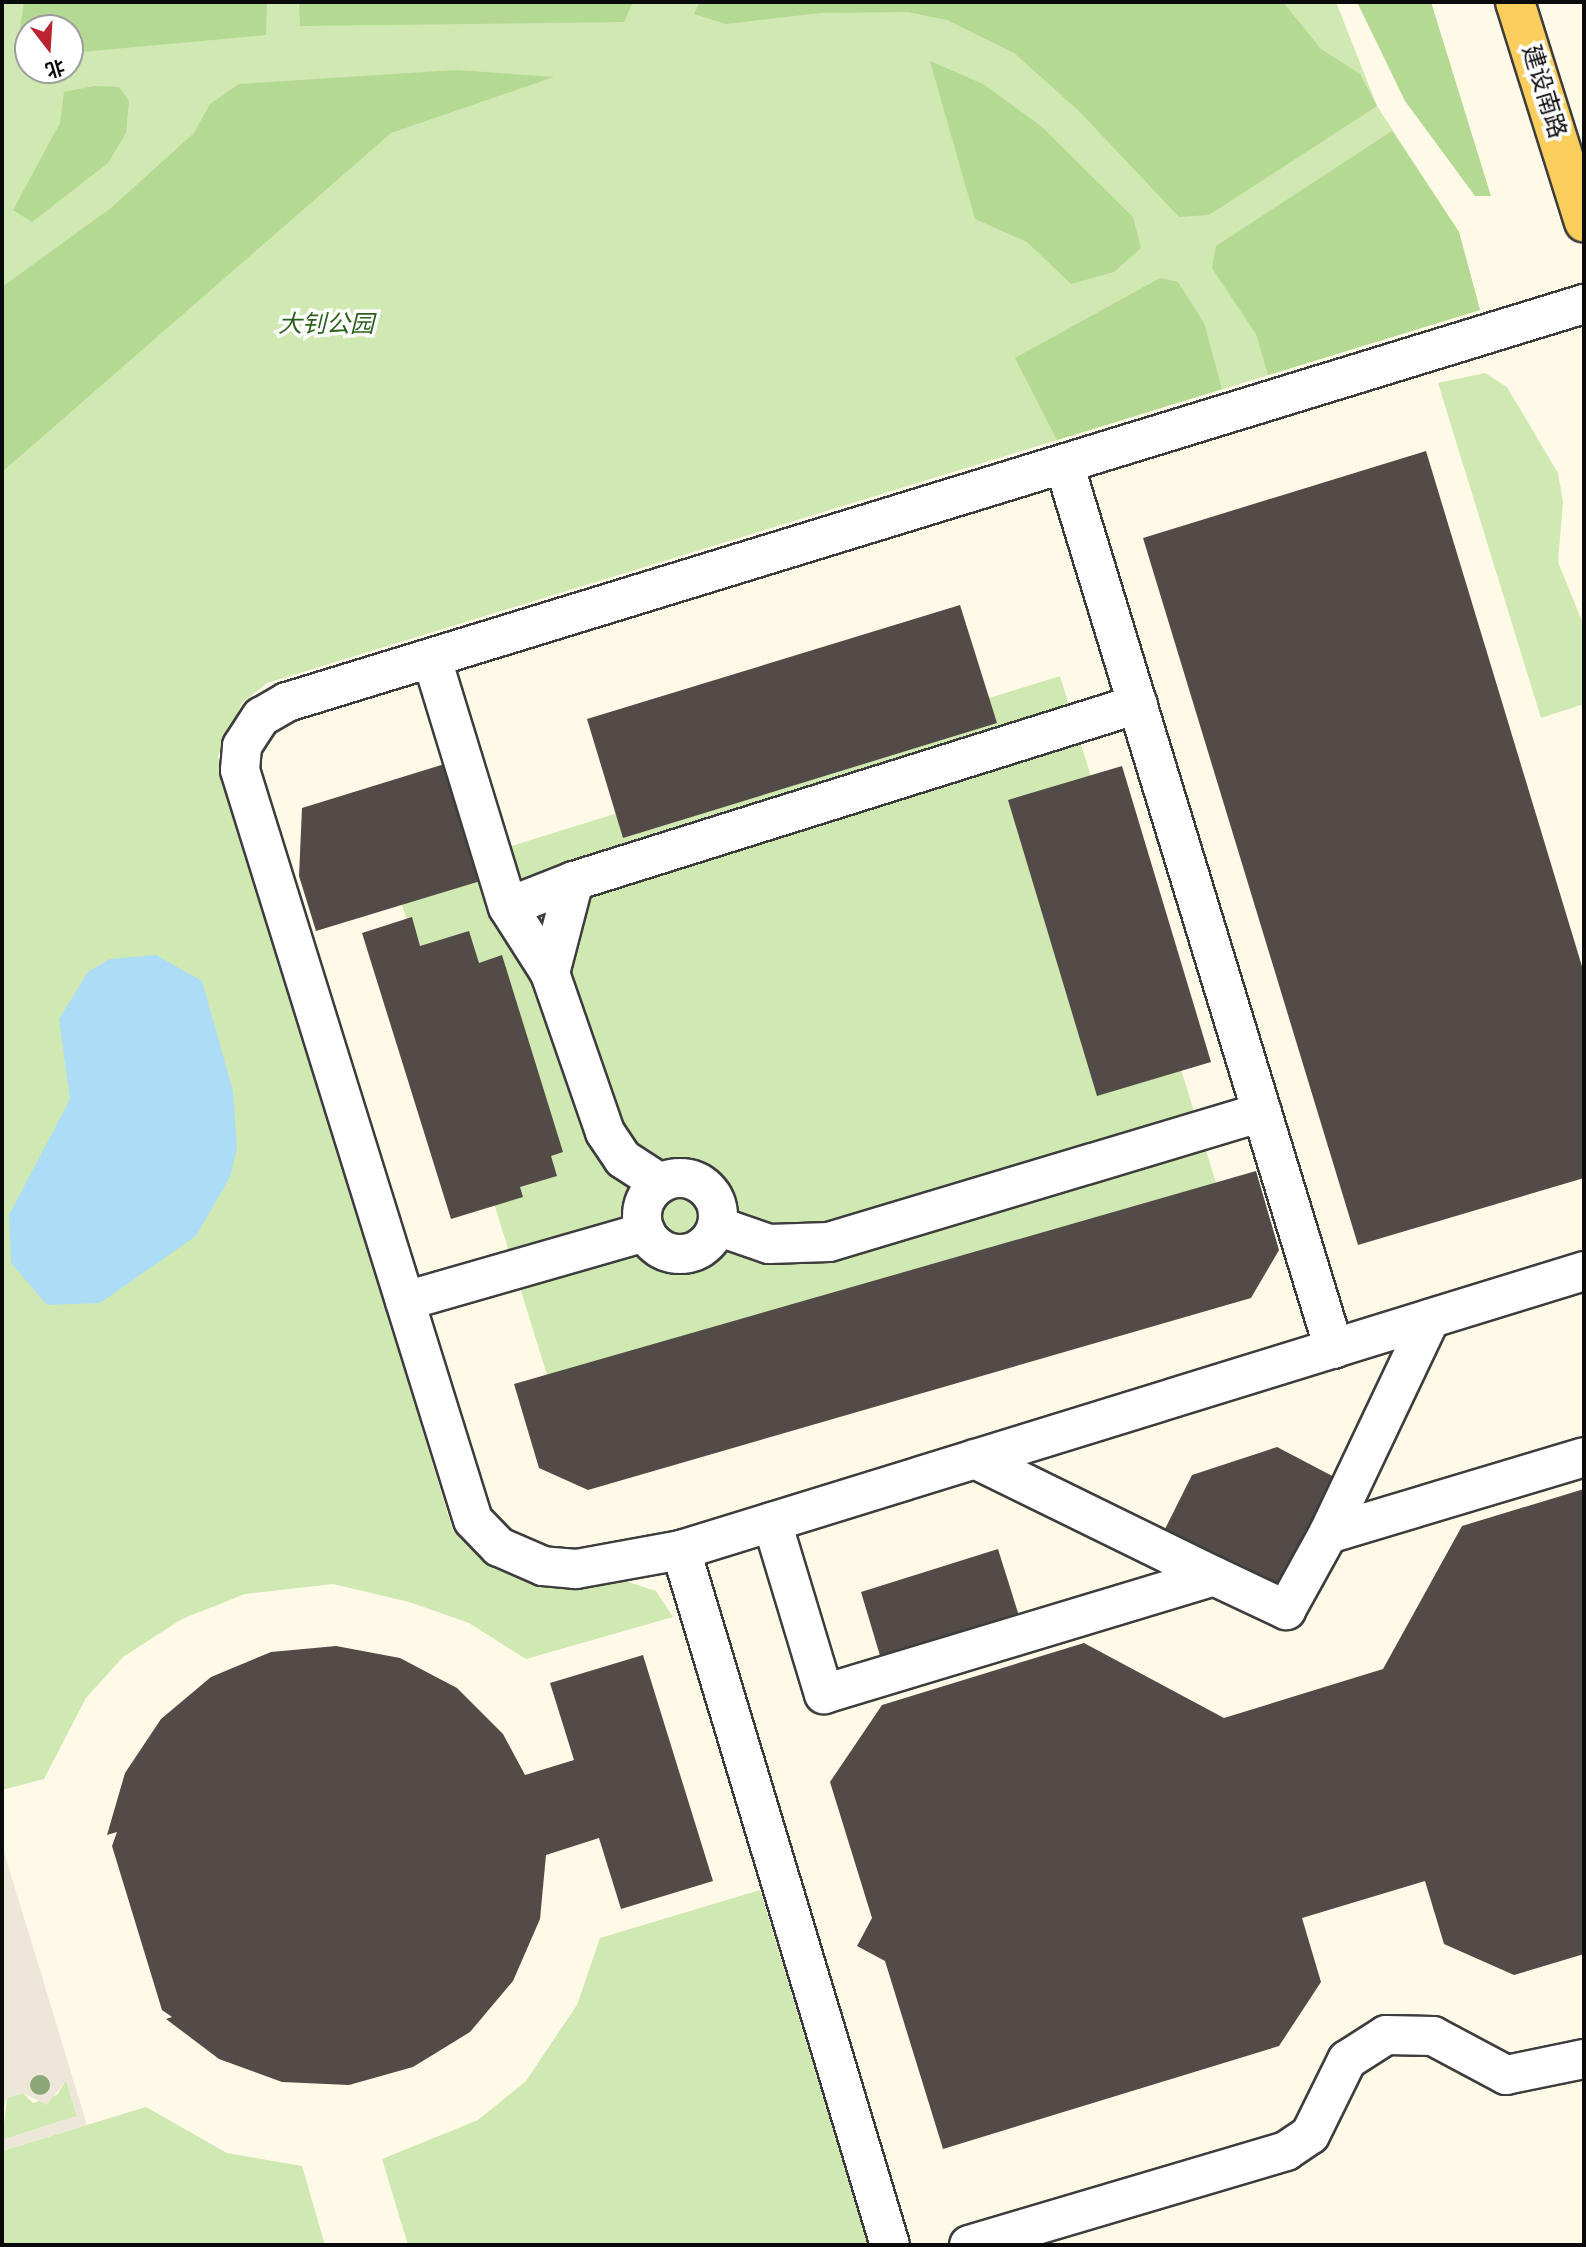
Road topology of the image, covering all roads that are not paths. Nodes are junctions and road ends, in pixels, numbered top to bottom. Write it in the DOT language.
graph roads {
  1 [pos="1515,2"];
  2 [pos="1584,222"];
  3 [pos="1584,303"];
  4 [pos="1064,464"];
  5 [pos="432,659"];
  6 [pos="1138,705"];
  7 [pos="574,881"];
  8 [pos="508,908"];
  9 [pos="550,973"];
  10 [pos="1262,1112"];
  11 [pos="660,1183"];
  12 [pos="717,1226"];
  13 [pos="645,1232"];
  14 [pos="1584,1271"];
  15 [pos="405,1301"];
  16 [pos="1430,1319"];
  17 [pos="1334,1349"];
  18 [pos="1584,1457"];
  19 [pos="975,1459"];
  20 [pos="772,1522"];
  21 [pos="1328,1534"];
  22 [pos="681,1550"];
  23 [pos="1213,1576"];
  24 [pos="1584,2059"];
  25 [pos="890,2245"];
  26 [pos="969,2245"];
  1 -- 2 [label="main road, 建设南路"];
  3 -- 4 [label="street"];
  4 -- 5 [label="street"];
  4 -- 6 [label="street"];
  5 -- 8 [label="street"];
  5 -- 15 [label="street"];
  6 -- 7 [label="street"];
  6 -- 10 [label="street"];
  7 -- 8 [label="street"];
  7 -- 9 [label="street"];
  8 -- 9 [label="street"];
  9 -- 11 [label="street"];
  10 -- 12 [label="street"];
  10 -- 17 [label="street"];
  11 -- 12 [label="street"];
  11 -- 13 [label="street"];
  12 -- 13 [label="street"];
  13 -- 15 [label="street"];
  14 -- 16 [label="street"];
  15 -- 22 [label="street"];
  16 -- 17 [label="street"];
  16 -- 21 [label="street"];
  17 -- 19 [label="street"];
  18 -- 21 [label="street"];
  19 -- 20 [label="street"];
  19 -- 23 [label="street"];
  20 -- 22 [label="street"];
  20 -- 23 [label="street"];
  21 -- 23 [label="street"];
  22 -- 25 [label="street"];
  24 -- 26 [label="street"];
}
